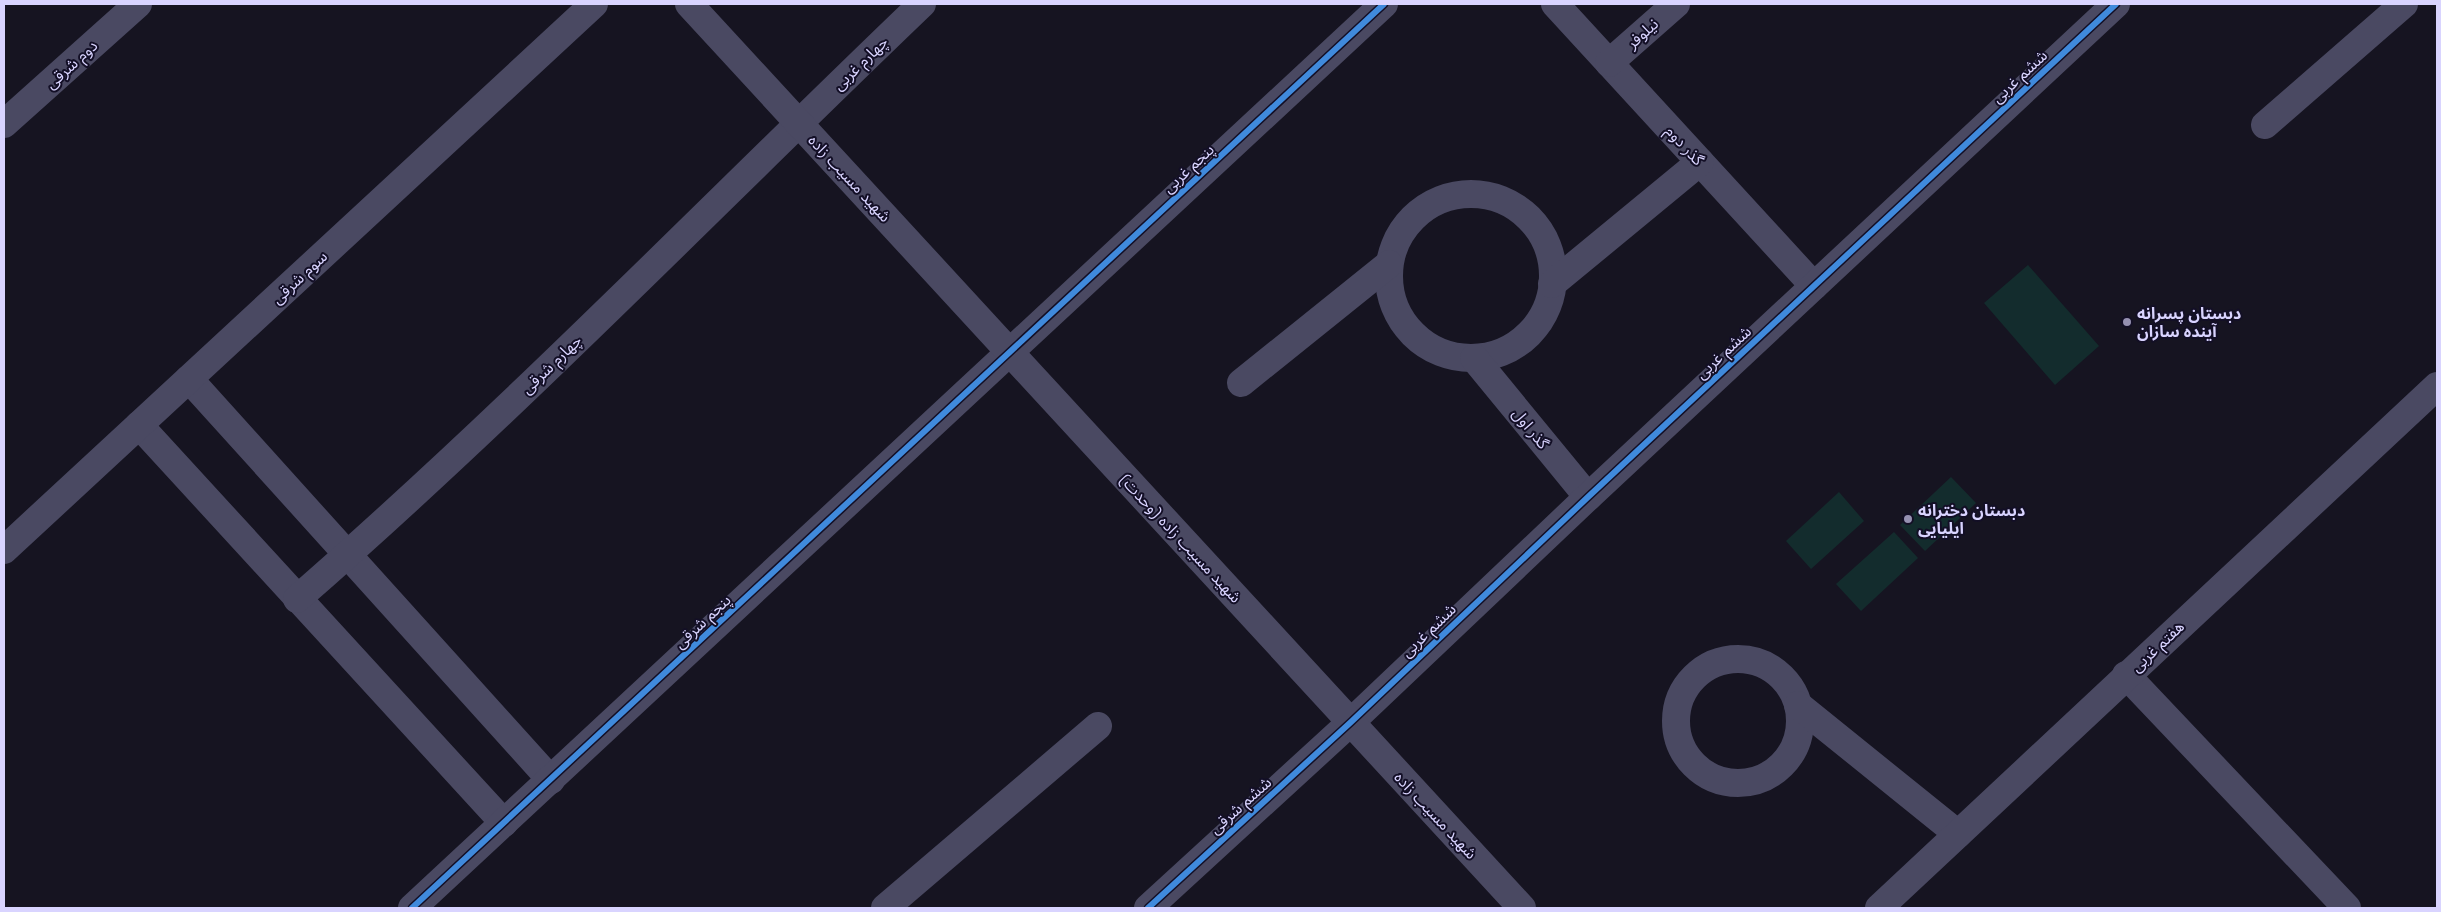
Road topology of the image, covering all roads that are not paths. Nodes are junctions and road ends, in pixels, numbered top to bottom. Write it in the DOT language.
graph roads {
  1 [pos="138,4"];
  2 [pos="594,4"];
  3 [pos="689,4"];
  4 [pos="922,4"];
  5 [pos="1384,4"];
  6 [pos="1555,4"];
  7 [pos="1676,4"];
  8 [pos="2116,4"];
  9 [pos="2404,4"];
  10 [pos="1609,63"];
  11 [pos="798,122"];
  12 [pos="4,124"];
  13 [pos="2265,125"];
  14 [pos="1700,162"];
  15 [pos="1389,264"];
  16 [pos="1552,284"];
  17 [pos="1814,286"];
  18 [pos="1011,353"];
  19 [pos="1474,358"];
  20 [pos="189,379"];
  21 [pos="1241,383"];
  22 [pos="2437,386"];
  23 [pos="139,425"];
  24 [pos="1588,497"];
  25 [pos="4,550"];
  26 [pos="346,556"];
  27 [pos="297,599"];
  28 [pos="2126,675"];
  29 [pos="1798,705"];
  30 [pos="1351,722"];
  31 [pos="1098,726"];
  32 [pos="551,780"];
  33 [pos="504,823"];
  34 [pos="1958,834"];
  35 [pos="412,908"];
  36 [pos="884,908"];
  37 [pos="1148,908"];
  38 [pos="1522,908"];
  39 [pos="1879,908"];
  40 [pos="2347,908"];
  1 -- 12 [label="street, دوم شرقی"];
  2 -- 20 [label="street, سوم شرقی"];
  3 -- 11 [label="street, شهید مسیب زاده"];
  4 -- 11 [label="street, چهارم غربی"];
  5 -- 18 [label="street, پنجم غربی"];
  6 -- 10 [label="street, گذر دوم"];
  7 -- 10 [label="street, نیلوفر"];
  8 -- 17 [label="street, ششم غربی"];
  9 -- 13 [label="street"];
  10 -- 14 [label="street, گذر دوم"];
  11 -- 18 [label="street, شهید مسیب زاده"];
  11 -- 26 [label="street, چهارم شرقی"];
  14 -- 16 [label="street"];
  14 -- 17 [label="street, گذر دوم"];
  15 -- 16 [label="street"];
  15 -- 19 [label="street"];
  15 -- 21 [label="street"];
  16 -- 19 [label="street"];
  17 -- 24 [label="street, ششم غربی"];
  18 -- 30 [label="street, شهید مسیب زاده (وحدت)"];
  18 -- 32 [label="street, پنجم شرقی"];
  19 -- 24 [label="street, گذر اول"];
  20 -- 23 [label="street, سوم شرقی"];
  20 -- 26 [label="street"];
  22 -- 28 [label="street, هفتم غربی"];
  23 -- 25 [label="street, سوم شرقی"];
  23 -- 27 [label="street"];
  24 -- 30 [label="street, ششم غربی"];
  26 -- 27 [label="street, چهارم شرقی"];
  26 -- 32 [label="street"];
  27 -- 33 [label="street"];
  28 -- 34 [label="street, هفتم غربی"];
  28 -- 40 [label="street"];
  29 -- 29 [label="street"];
  29 -- 34 [label="street"];
  30 -- 37 [label="street, ششم شرقی"];
  30 -- 38 [label="street, شهید مسیب زاده"];
  31 -- 36 [label="street"];
  32 -- 33 [label="street, پنجم شرقی"];
  33 -- 35 [label="street, پنجم شرقی"];
  34 -- 39 [label="street, هفتم غربی"];
}
